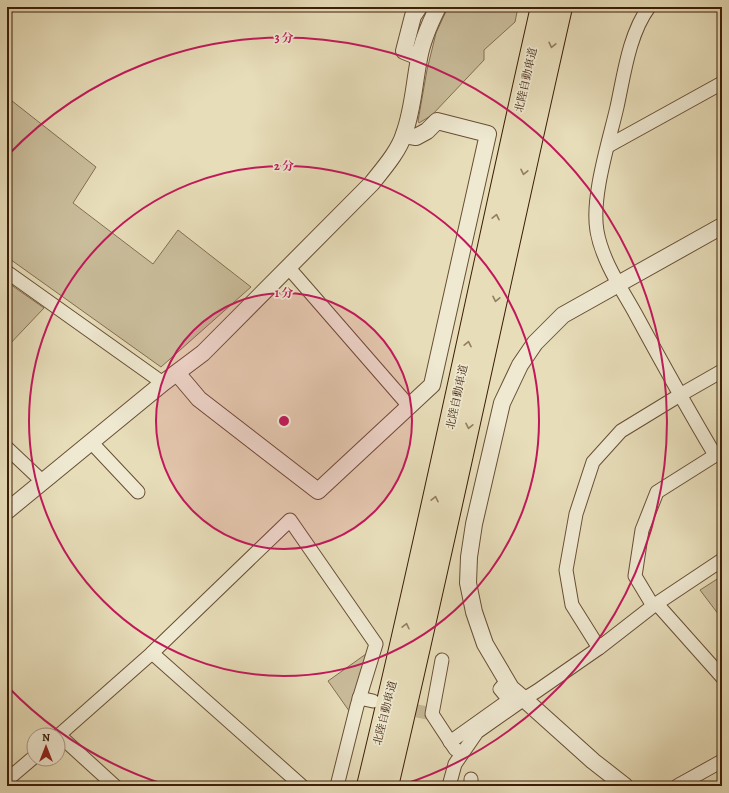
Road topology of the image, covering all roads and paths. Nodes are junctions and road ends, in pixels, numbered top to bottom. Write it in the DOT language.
graph roads {
  1 [pos="419,7"];
  2 [pos="438,7"];
  3 [pos="542,7"];
  4 [pos="561,7"];
  5 [pos="649,7"];
  6 [pos="419,57"];
  7 [pos="722,83"];
  8 [pos="404,135"];
  9 [pos="608,146"];
  10 [pos="722,226"];
  11 [pos="288,267"];
  12 [pos="7,272"];
  13 [pos="619,284"];
  14 [pos="722,372"];
  15 [pos="177,373"];
  16 [pos="163,383"];
  17 [pos="680,395"];
  18 [pos="409,406"];
  19 [pos="91,442"];
  20 [pos="7,448"];
  21 [pos="718,453"];
  22 [pos="42,481"];
  23 [pos="138,492"];
  24 [pos="7,511"];
  25 [pos="722,560"];
  26 [pos="655,605"];
  27 [pos="600,648"];
  28 [pos="152,653"];
  29 [pos="399,657"];
  30 [pos="442,660"];
  31 [pos="722,677"];
  32 [pos="507,681"];
  33 [pos="359,698"];
  34 [pos="524,698"];
  35 [pos="373,701"];
  36 [pos="66,728"];
  37 [pos="66,742"];
  38 [pos="450,742"];
  39 [pos="462,753"];
  40 [pos="722,761"];
  41 [pos="26,764"];
  42 [pos="7,780"];
  43 [pos="115,786"];
  44 [pos="302,786"];
  45 [pos="337,786"];
  46 [pos="362,786"];
  47 [pos="368,786"];
  48 [pos="387,786"];
  49 [pos="449,786"];
  50 [pos="625,786"];
  51 [pos="677,786"];
  1 -- 6 [label="street"];
  2 -- 6 [label="street"];
  29 -- 3 [label="highway, 北陸自動車道, one-way"];
  4 -- 48 [label="highway, 北陸自動車道, one-way"];
  5 -- 9 [label="street"];
  6 -- 8 [label="street"];
  7 -- 9 [label="street"];
  8 -- 11 [label="street"];
  8 -- 18 [label="street"];
  9 -- 13 [label="street"];
  10 -- 13 [label="street"];
  11 -- 15 [label="street"];
  11 -- 18 [label="street"];
  12 -- 16 [label="street"];
  13 -- 17 [label="street"];
  13 -- 32 [label="street"];
  14 -- 17 [label="street"];
  15 -- 16 [label="street"];
  15 -- 18 [label="street"];
  16 -- 19 [label="street"];
  17 -- 21 [label="street"];
  17 -- 27 [label="street"];
  19 -- 22 [label="street"];
  19 -- 23 [label="street"];
  20 -- 22 [label="street"];
  21 -- 26 [label="street"];
  22 -- 24 [label="street"];
  25 -- 26 [label="street"];
  26 -- 27 [label="street"];
  26 -- 31 [label="street"];
  27 -- 34 [label="street"];
  28 -- 33 [label="street"];
  28 -- 36 [label="street"];
  28 -- 44 [label="street"];
  29 -- 46 [label="highway"];
  29 -- 47 [label="highway, 北陸自動車道"];
  30 -- 38 [label="street"];
  32 -- 34 [label="street"];
  32 -- 38 [label="street"];
  33 -- 35 [label="street"];
  33 -- 45 [label="street"];
  34 -- 39 [label="street"];
  34 -- 50 [label="street"];
  37 -- 43 [label="street"];
  38 -- 39 [label="street"];
  39 -- 49 [label="street"];
  40 -- 51 [label="street"];
  41 -- 42 [label="street"];
}
